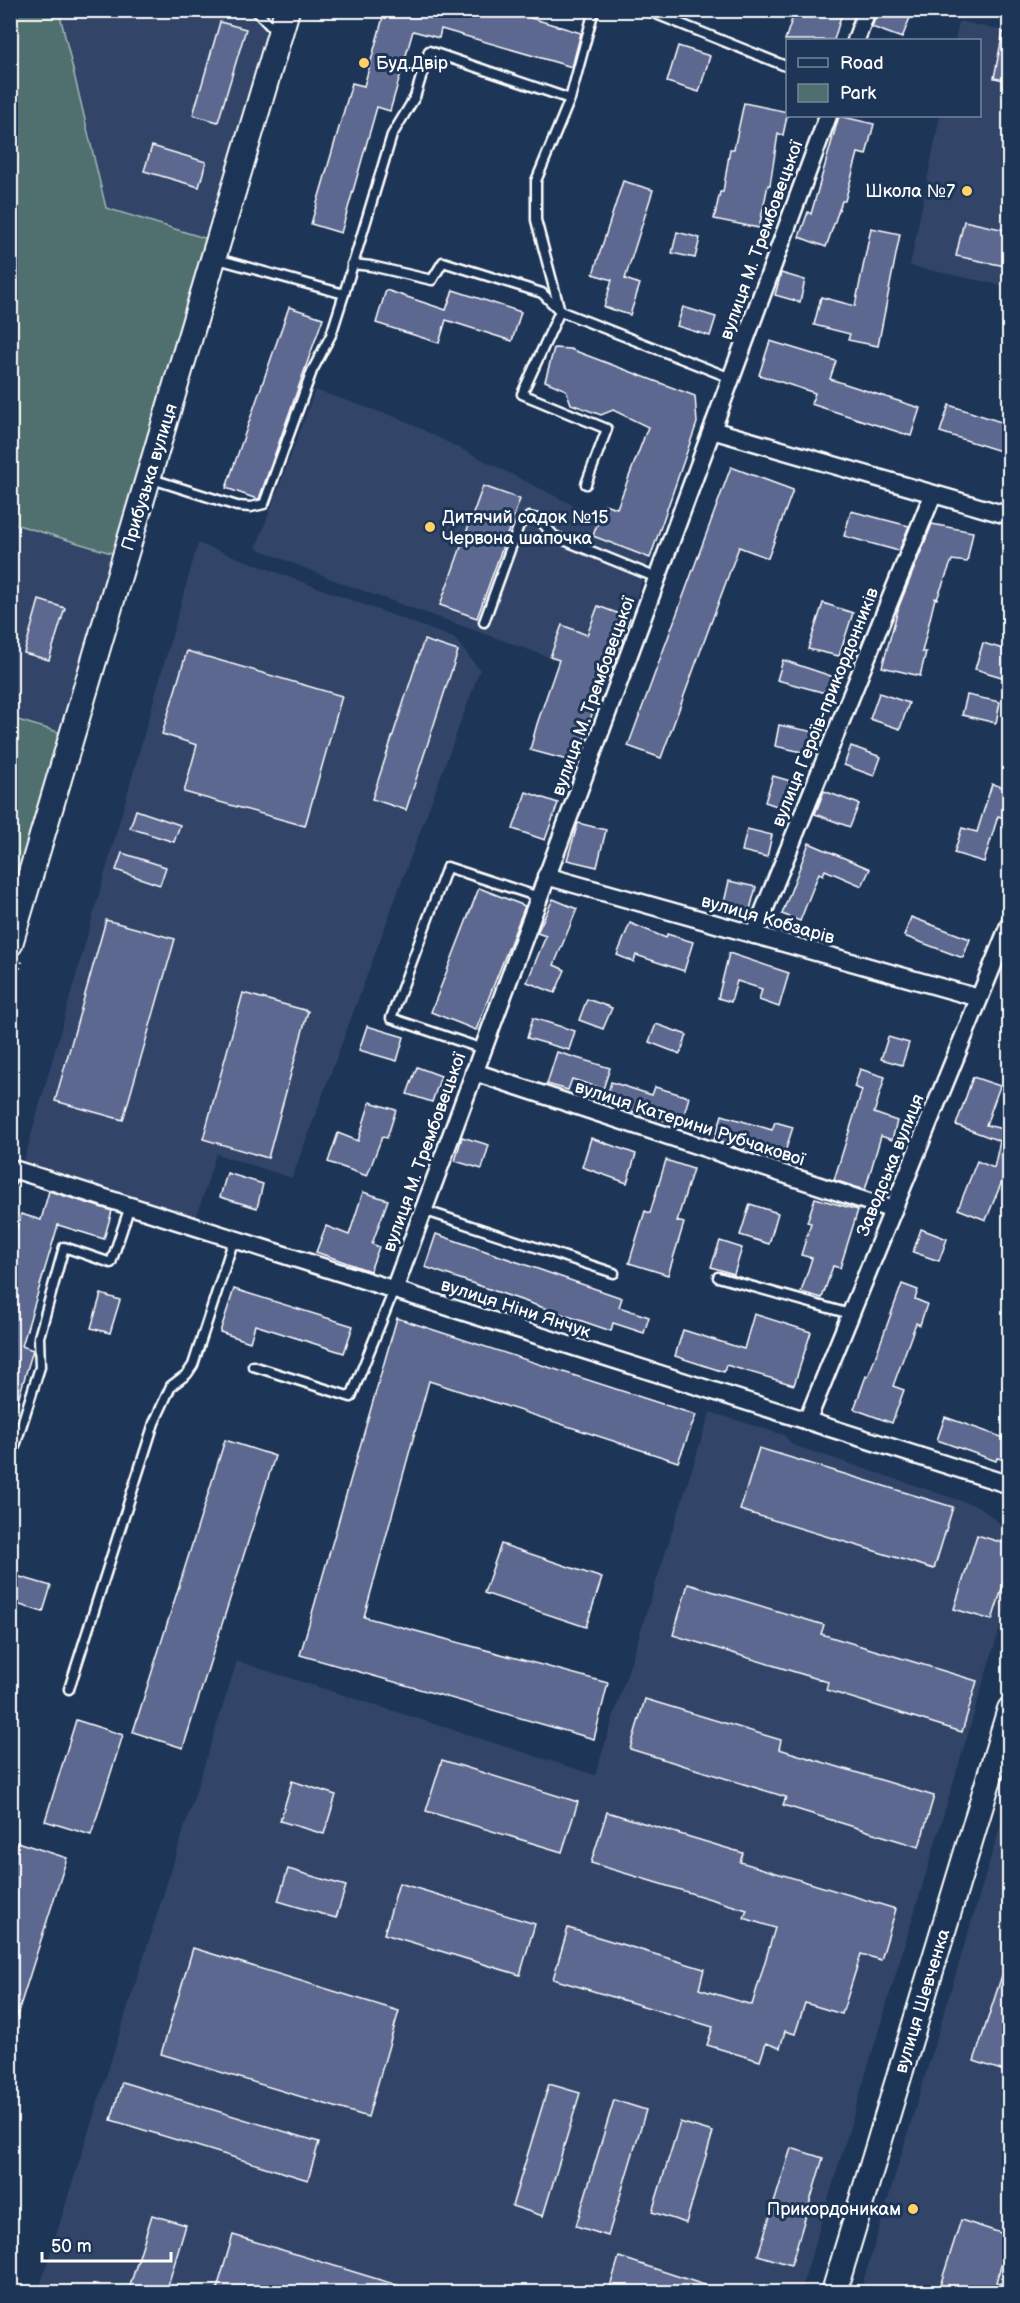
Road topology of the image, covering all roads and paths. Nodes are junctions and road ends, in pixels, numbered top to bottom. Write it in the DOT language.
graph roads {
  1 [pos="255,10"];
  2 [pos="287,10"];
  3 [pos="594,10"];
  4 [pos="646,10"];
  5 [pos="867,10"];
  6 [pos="279,36"];
  7 [pos="856,39"];
  8 [pos="786,66"];
  9 [pos="570,99"];
  10 [pos="828,117"];
  11 [pos="214,258"];
  12 [pos="352,264"];
  13 [pos="344,294"];
  14 [pos="560,311"];
  15 [pos="731,378"];
  16 [pos="712,430"];
  17 [pos="148,478"];
  18 [pos="586,484"];
  19 [pos="933,494"];
  20 [pos="1010,516"];
  21 [pos="657,578"];
  22 [pos="484,622"];
  23 [pos="546,876"];
  24 [pos="539,897"];
  25 [pos="1010,923"];
  26 [pos="754,935"];
  27 [pos="10,944"];
  28 [pos="979,998"];
  29 [pos="483,1049"];
  30 [pos="474,1072"];
  31 [pos="12,1173"];
  32 [pos="130,1206"];
  33 [pos="423,1210"];
  34 [pos="893,1210"];
  35 [pos="234,1239"];
  36 [pos="614,1273"];
  37 [pos="718,1277"];
  38 [pos="394,1290"];
  39 [pos="850,1314"];
  40 [pos="253,1366"];
  41 [pos="807,1421"];
  42 [pos="10,1462"];
  43 [pos="1010,1485"];
  44 [pos="69,1689"];
  45 [pos="1010,1709"];
  46 [pos="834,2292"];
  1 -- 6 [label="lane"];
  2 -- 6 [label="street, Прибузька вулиця"];
  3 -- 9 [label="lane"];
  4 -- 8 [label="lane"];
  5 -- 7 [label="street"];
  6 -- 11 [label="street, Прибузька вулиця"];
  9 -- 12 [label="lane"];
  9 -- 14 [label="lane"];
  10 -- 15 [label="street, вулиця М. Трембовецької"];
  11 -- 13 [label="lane"];
  11 -- 17 [label="street, Прибузька вулиця"];
  12 -- 13 [label="lane"];
  12 -- 14 [label="lane"];
  13 -- 17 [label="lane"];
  14 -- 15 [label="lane"];
  14 -- 18 [label="lane"];
  15 -- 16 [label="street, вулиця М. Трембовецької"];
  16 -- 19 [label="street"];
  16 -- 21 [label="street, вулиця М. Трембовецької"];
  17 -- 27 [label="street, Прибузька вулиця"];
  19 -- 20 [label="street"];
  19 -- 26 [label="street, вулиця Героїв-прикордонників"];
  21 -- 22 [label="lane"];
  21 -- 23 [label="street, вулиця М. Трембовецької"];
  23 -- 24 [label="street, вулиця М. Трембовецької"];
  23 -- 26 [label="street, вулиця Кобзарів"];
  24 -- 29 [label="street, вулиця М. Трембовецької"];
  24 -- 29 [label="lane"];
  25 -- 28 [label="street, Заводська вулиця"];
  26 -- 28 [label="street, вулиця Кобзарів"];
  28 -- 34 [label="street, Заводська вулиця"];
  29 -- 30 [label="street, вулиця М. Трембовецької"];
  30 -- 33 [label="street, вулиця М. Трембовецької"];
  30 -- 34 [label="street, вулиця Катерини Рубчакової"];
  31 -- 32 [label="street, вулиця Ніни Янчук"];
  32 -- 35 [label="street, вулиця Ніни Янчук"];
  32 -- 42 [label="lane"];
  33 -- 36 [label="lane"];
  33 -- 38 [label="street, вулиця М. Трембовецької"];
  34 -- 39 [label="street, Заводська вулиця"];
  35 -- 38 [label="street, вулиця Ніни Янчук"];
  35 -- 44 [label="lane"];
  37 -- 39 [label="lane"];
  38 -- 40 [label="lane"];
  38 -- 41 [label="street, вулиця Ніни Янчук"];
  39 -- 41 [label="street, Заводська вулиця"];
  41 -- 43 [label="street, вулиця Ніни Янчук"];
  45 -- 46 [label="street, вулиця Шевченка"];
}
